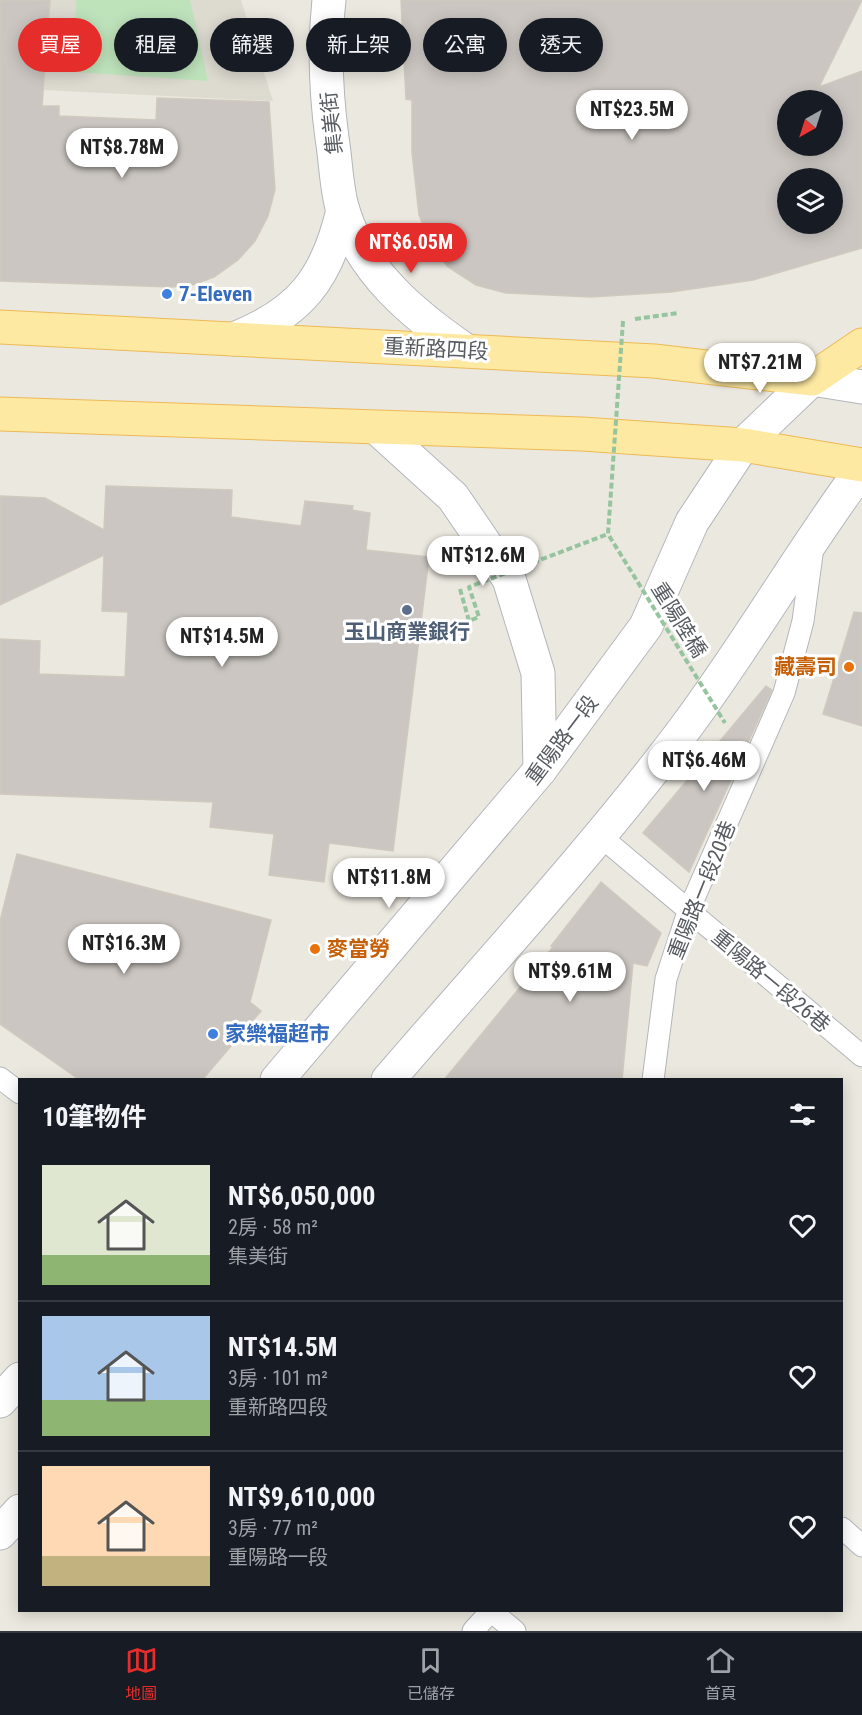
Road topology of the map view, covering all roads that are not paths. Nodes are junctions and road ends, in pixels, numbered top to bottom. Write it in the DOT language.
graph roads {
  1 [pos="329,0"];
  2 [pos="343,210"];
  3 [pos="0,327"];
  4 [pos="234,339"];
  5 [pos="862,345"];
  6 [pos="465,350"];
  7 [pos="812,379"];
  8 [pos="862,387"];
  9 [pos="0,414"];
  10 [pos="377,428"];
  11 [pos="743,445"];
  12 [pos="862,467"];
  13 [pos="816,532"];
  14 [pos="540,770"];
  15 [pos="599,835"];
  16 [pos="688,912"];
  17 [pos="862,1056"];
  18 [pos="0,1078"];
  19 [pos="279,1078"];
  20 [pos="390,1078"];
  21 [pos="653,1078"];
  22 [pos="18,1092"];
  23 [pos="18,1381"];
  24 [pos="0,1401"];
  25 [pos="18,1513"];
  26 [pos="843,1529"];
  27 [pos="0,1533"];
  28 [pos="862,1546"];
  29 [pos="490,1612"];
  30 [pos="492,1612"];
  31 [pos="473,1631"];
  32 [pos="515,1631"];
  1 -- 2 [label="main road, 集美街"];
  2 -- 4 [label="main road, 集美街"];
  2 -- 6 [label="main road, 集美街"];
  3 -- 4 [label="main road, 重新路四段"];
  4 -- 6 [label="main road, 重新路四段"];
  5 -- 7 [label="main road"];
  6 -- 7 [label="main road, 重新路四段"];
  7 -- 8 [label="main road"];
  7 -- 11 [label="main road, 重陽路一段"];
  9 -- 10 [label="main road"];
  10 -- 11 [label="main road"];
  10 -- 14 [label="main road"];
  11 -- 12 [label="main road"];
  11 -- 14 [label="main road, 重陽路一段"];
  12 -- 13 [label="main road"];
  13 -- 15 [label="main road"];
  13 -- 16 [label="lane, 重陽路一段20巷"];
  14 -- 19 [label="main road, 重陽路一段"];
  15 -- 16 [label="lane, 重陽路一段26巷"];
  15 -- 20 [label="main road"];
  16 -- 17 [label="lane, 重陽路一段26巷"];
  16 -- 21 [label="lane, 重陽路一段20巷"];
  18 -- 22 [label="lane"];
  23 -- 24 [label="main road"];
  25 -- 27 [label="main road"];
  26 -- 28 [label="lane"];
  29 -- 31 [label="lane"];
  30 -- 32 [label="lane"];
}
